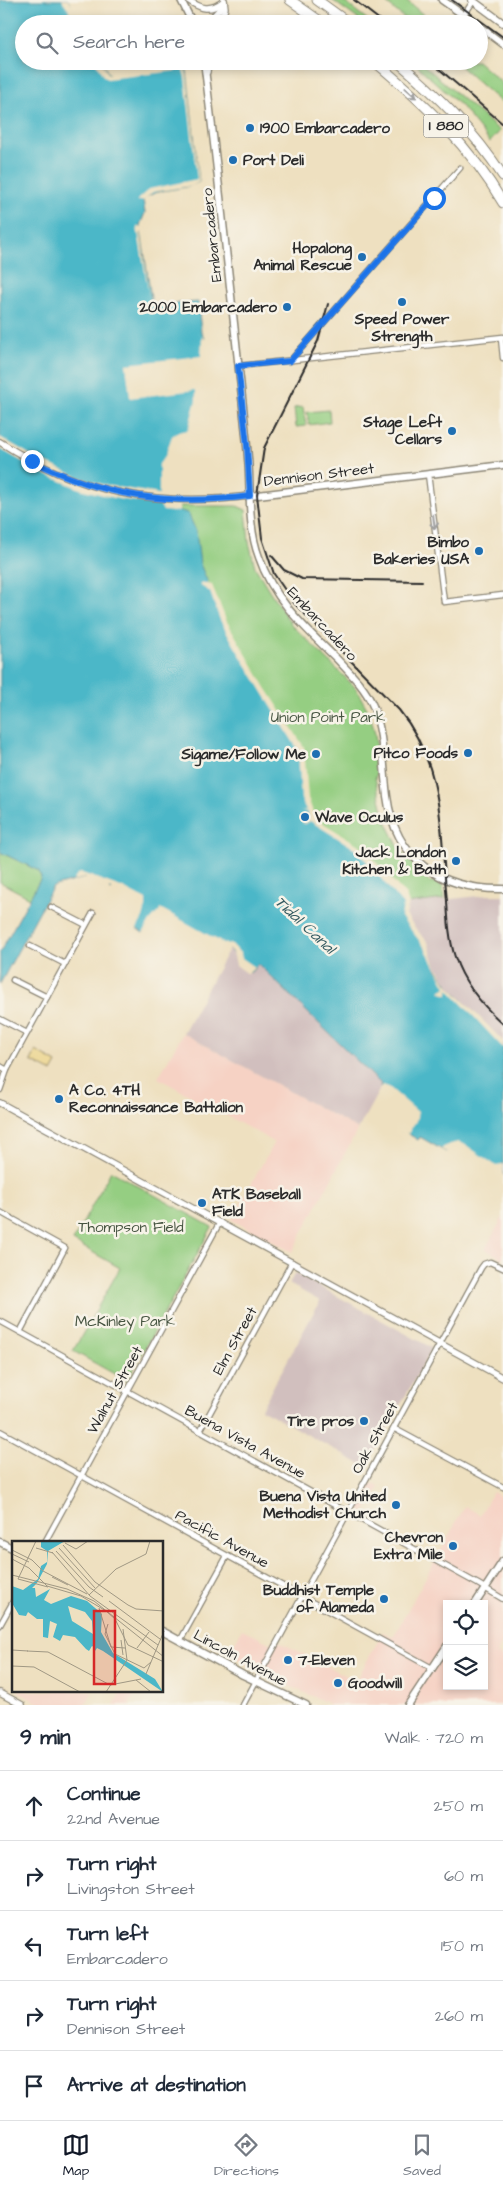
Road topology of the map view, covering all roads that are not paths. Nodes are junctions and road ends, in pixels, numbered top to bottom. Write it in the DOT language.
graph roads {
  1 [pos="181,0"];
  2 [pos="188,0"];
  3 [pos="290,0"];
  4 [pos="317,0"];
  5 [pos="442,0"];
  6 [pos="473,0"];
  7 [pos="224,1"];
  8 [pos="188,15"];
  9 [pos="214,15"];
  10 [pos="223,15"];
  11 [pos="311,15"];
  12 [pos="338,15"];
  13 [pos="464,15"];
  14 [pos="503,23"];
  15 [pos="488,33"];
  16 [pos="503,44"];
  17 [pos="205,70"];
  18 [pos="207,70"];
  19 [pos="384,70"];
  20 [pos="407,70"];
  21 [pos="206,77"];
  22 [pos="460,168"];
  23 [pos="503,176"];
  24 [pos="503,204"];
  25 [pos="502,337"];
  26 [pos="503,358"];
  27 [pos="290,361"];
  28 [pos="238,366"];
  29 [pos="0,442"];
  30 [pos="503,465"];
  31 [pos="428,474"];
  32 [pos="250,496"];
  33 [pos="503,595"];
  34 [pos="503,889"];
  35 [pos="52,908"];
  36 [pos="93,913"];
  37 [pos="86,925"];
  38 [pos="30,946"];
  39 [pos="65,964"];
  40 [pos="14,980"];
  41 [pos="47,998"];
  42 [pos="0,1019"];
  43 [pos="27,1033"];
  44 [pos="0,1066"];
  45 [pos="7,1070"];
  46 [pos="0,1090"];
  47 [pos="0,1103"];
  48 [pos="0,1212"];
  49 [pos="220,1222"];
  50 [pos="292,1262"];
  51 [pos="503,1268"];
  52 [pos="0,1321"];
  53 [pos="20,1332"];
  54 [pos="440,1343"];
  55 [pos="503,1378"];
  56 [pos="128,1392"];
  57 [pos="395,1429"];
  58 [pos="0,1431"];
  59 [pos="200,1431"];
  60 [pos="81,1476"];
  61 [pos="503,1488"];
  62 [pos="348,1512"];
  63 [pos="46,1541"];
  64 [pos="0,1542"];
  65 [pos="12,1548"];
  66 [pos="227,1556"];
  67 [pos="503,1561"];
  68 [pos="485,1588"];
  69 [pos="302,1597"];
  70 [pos="503,1599"];
  71 [pos="478,1600"];
  72 [pos="12,1604"];
  73 [pos="0,1625"];
  74 [pos="164,1632"];
  75 [pos="180,1641"];
  76 [pos="443,1652"];
  77 [pos="432,1668"];
  78 [pos="256,1681"];
  79 [pos="0,1693"];
  80 [pos="22,1705"];
  81 [pos="243,1705"];
  82 [pos="306,1705"];
  83 [pos="408,1705"];
  1 -- 8 [label="main road"];
  2 -- 7 [label="street"];
  3 -- 11 [label="highway"];
  4 -- 12 [label="highway"];
  5 -- 13 [label="main road"];
  6 -- 13 [label="street"];
  6 -- 14 [label="main road"];
  7 -- 9 [label="street"];
  7 -- 10 [label="street"];
  15 -- 16 [label="main road"];
  17 -- 21 [label="main road, Embarcadero"];
  18 -- 21 [label="street"];
  19 -- 24 [label="highway, I 880, one-way"];
  20 -- 23 [label="highway, I 880"];
  21 -- 28 [label="main road, Embarcadero"];
  22 -- 27 [label="street"];
  25 -- 26 [label="street"];
  25 -- 27 [label="street"];
  27 -- 28 [label="street"];
  28 -- 32 [label="main road, Embarcadero"];
  29 -- 32 [label="street, Dennison Street"];
  30 -- 31 [label="main road, Dennison Street"];
  31 -- 32 [label="main road, Dennison Street"];
  31 -- 33 [label="street, one-way"];
  32 -- 34 [label="main road, Embarcadero"];
  35 -- 37 [label="street"];
  36 -- 37 [label="street"];
  37 -- 39 [label="street"];
  38 -- 39 [label="street"];
  39 -- 41 [label="street"];
  40 -- 41 [label="street"];
  41 -- 43 [label="street"];
  42 -- 43 [label="street"];
  43 -- 45 [label="street"];
  44 -- 45 [label="street"];
  45 -- 46 [label="street"];
  47 -- 49 [label="street"];
  48 -- 53 [label="street"];
  49 -- 50 [label="street"];
  49 -- 56 [label="street, Walnut Street"];
  50 -- 54 [label="street"];
  50 -- 59 [label="street, Elm Street"];
  51 -- 54 [label="street, Oak Street"];
  52 -- 53 [label="street, Buena Vista Avenue"];
  53 -- 56 [label="street, Buena Vista Avenue"];
  54 -- 55 [label="street"];
  54 -- 57 [label="street, Oak Street"];
  56 -- 59 [label="street, Buena Vista Avenue"];
  56 -- 60 [label="street, Walnut Street"];
  57 -- 61 [label="street"];
  57 -- 62 [label="street, Oak Street"];
  58 -- 60 [label="street, Pacific Avenue"];
  59 -- 62 [label="street, Buena Vista Avenue"];
  60 -- 63 [label="street, Walnut Street"];
  60 -- 66 [label="street, Pacific Avenue"];
  62 -- 68 [label="street, Buena Vista Avenue"];
  62 -- 69 [label="street, Oak Street"];
  64 -- 65 [label="main road"];
  66 -- 69 [label="street, Pacific Avenue"];
  66 -- 75 [label="street"];
  67 -- 68 [label="main road"];
  68 -- 70 [label="street, Buena Vista Avenue"];
  68 -- 71 [label="main road"];
  69 -- 77 [label="street, Pacific Avenue"];
  69 -- 78 [label="street, Oak Street"];
  72 -- 73 [label="street"];
  74 -- 75 [label="main road, Lincoln Avenue"];
  75 -- 78 [label="main road, Lincoln Avenue"];
  76 -- 77 [label="main road"];
  77 -- 83 [label="main road"];
  78 -- 81 [label="street, Oak Street"];
  78 -- 82 [label="main road, Lincoln Avenue"];
  79 -- 80 [label="street"];
}
